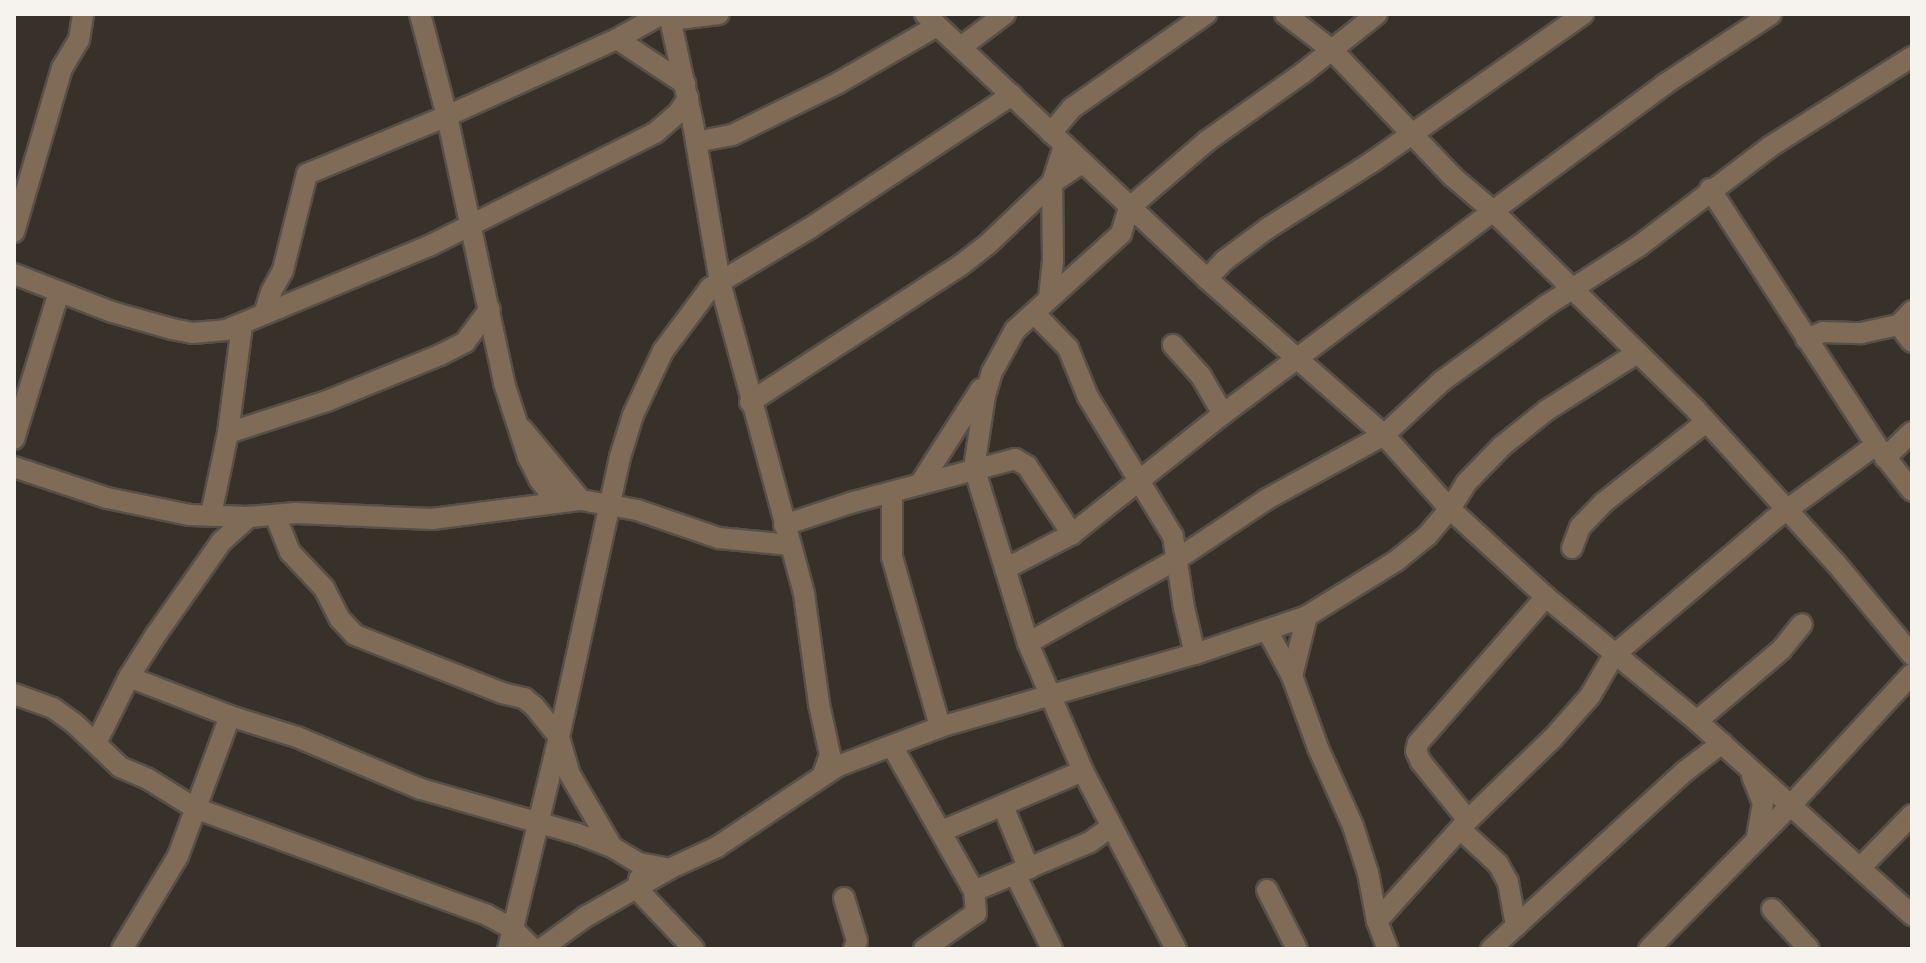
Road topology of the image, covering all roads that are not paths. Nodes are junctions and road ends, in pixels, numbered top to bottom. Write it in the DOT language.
graph roads {
  1 [pos="83,14"];
  2 [pos="719,14"];
  3 [pos="1005,14"];
  4 [pos="1206,14"];
  5 [pos="1285,14"];
  6 [pos="1377,14"];
  7 [pos="1583,14"];
  8 [pos="1771,14"];
  9 [pos="421,15"];
  10 [pos="667,16"];
  11 [pos="931,20"];
  12 [pos="617,39"];
  13 [pos="961,47"];
  14 [pos="1332,50"];
  15 [pos="1912,57"];
  16 [pos="686,91"];
  17 [pos="1012,95"];
  18 [pos="447,116"];
  19 [pos="655,133"];
  20 [pos="695,133"];
  21 [pos="732,135"];
  22 [pos="1411,135"];
  23 [pos="1057,139"];
  24 [pos="1082,163"];
  25 [pos="703,176"];
  26 [pos="1052,183"];
  27 [pos="1710,189"];
  28 [pos="1129,208"];
  29 [pos="1493,211"];
  30 [pos="470,224"];
  31 [pos="14,232"];
  32 [pos="14,274"];
  33 [pos="1207,279"];
  34 [pos="720,282"];
  35 [pos="1569,289"];
  36 [pos="59,292"];
  37 [pos="1049,298"];
  38 [pos="490,309"];
  39 [pos="265,311"];
  40 [pos="1034,313"];
  41 [pos="1906,318"];
  42 [pos="242,325"];
  43 [pos="1806,339"];
  44 [pos="1912,342"];
  45 [pos="1173,345"];
  46 [pos="1637,353"];
  47 [pos="1294,358"];
  48 [pos="992,372"];
  49 [pos="750,402"];
  50 [pos="1912,413"];
  51 [pos="1223,414"];
  52 [pos="515,420"];
  53 [pos="1912,421"];
  54 [pos="1706,422"];
  55 [pos="1912,432"];
  56 [pos="228,433"];
  57 [pos="1384,435"];
  58 [pos="14,439"];
  59 [pos="1880,451"];
  60 [pos="14,467"];
  61 [pos="974,468"];
  62 [pos="539,479"];
  63 [pos="1139,481"];
  64 [pos="920,484"];
  65 [pos="1912,491"];
  66 [pos="892,492"];
  67 [pos="581,500"];
  68 [pos="557,502"];
  69 [pos="610,504"];
  70 [pos="530,505"];
  71 [pos="1450,509"];
  72 [pos="1788,512"];
  73 [pos="211,515"];
  74 [pos="275,515"];
  75 [pos="249,517"];
  76 [pos="784,525"];
  77 [pos="1072,534"];
  78 [pos="790,545"];
  79 [pos="1572,548"];
  80 [pos="1179,558"];
  81 [pos="1005,569"];
  82 [pos="1546,597"];
  83 [pos="1307,616"];
  84 [pos="1802,624"];
  85 [pos="1268,632"];
  86 [pos="1028,643"];
  87 [pos="1195,654"];
  88 [pos="1614,655"];
  89 [pos="1912,655"];
  90 [pos="1912,674"];
  91 [pos="1292,676"];
  92 [pos="129,677"];
  93 [pos="14,694"];
  94 [pos="1052,696"];
  95 [pos="230,716"];
  96 [pos="1697,721"];
  97 [pos="940,727"];
  98 [pos="559,737"];
  99 [pos="96,743"];
  100 [pos="1722,743"];
  101 [pos="892,746"];
  102 [pos="835,763"];
  103 [pos="1744,764"];
  104 [pos="1083,771"];
  105 [pos="1791,805"];
  106 [pos="1003,806"];
  107 [pos="195,808"];
  108 [pos="1912,815"];
  109 [pos="539,823"];
  110 [pos="1464,825"];
  111 [pos="942,831"];
  112 [pos="1115,833"];
  113 [pos="1755,840"];
  114 [pos="612,847"];
  115 [pos="639,863"];
  116 [pos="1861,867"];
  117 [pos="669,869"];
  118 [pos="1022,873"];
  119 [pos="638,890"];
  120 [pos="1267,890"];
  121 [pos="974,891"];
  122 [pos="844,898"];
  123 [pos="1772,909"];
  124 [pos="1912,915"];
  125 [pos="1377,921"];
  126 [pos="1516,926"];
  127 [pos="510,939"];
  128 [pos="122,949"];
  129 [pos="533,949"];
  130 [pos="541,949"];
  131 [pos="694,949"];
  132 [pos="854,949"];
  133 [pos="924,949"];
  134 [pos="1052,949"];
  135 [pos="1176,949"];
  136 [pos="1297,949"];
  137 [pos="1388,949"];
  138 [pos="1491,949"];
  139 [pos="1649,949"];
  140 [pos="1809,949"];
  1 -- 31 [label="street"];
  2 -- 10 [label="street"];
  3 -- 13 [label="street"];
  4 -- 23 [label="street"];
  5 -- 14 [label="street"];
  6 -- 14 [label="street"];
  7 -- 22 [label="street"];
  8 -- 29 [label="street"];
  9 -- 18 [label="street"];
  10 -- 12 [label="street"];
  10 -- 16 [label="street"];
  11 -- 13 [label="street"];
  11 -- 21 [label="street"];
  12 -- 16 [label="street"];
  12 -- 18 [label="street"];
  13 -- 17 [label="street"];
  14 -- 22 [label="street"];
  14 -- 28 [label="street"];
  15 -- 27 [label="street"];
  16 -- 19 [label="street"];
  16 -- 20 [label="street"];
  17 -- 23 [label="street"];
  17 -- 34 [label="street"];
  18 -- 30 [label="street"];
  18 -- 39 [label="street"];
  19 -- 20 [label="street"];
  19 -- 30 [label="street"];
  20 -- 21 [label="street"];
  20 -- 25 [label="street"];
  21 -- 25 [label="street"];
  22 -- 29 [label="street"];
  22 -- 33 [label="street"];
  23 -- 24 [label="street"];
  23 -- 26 [label="street"];
  24 -- 26 [label="street"];
  24 -- 28 [label="street"];
  25 -- 34 [label="street"];
  26 -- 37 [label="street"];
  26 -- 49 [label="street"];
  27 -- 35 [label="street"];
  27 -- 43 [label="street"];
  28 -- 33 [label="street"];
  28 -- 37 [label="street"];
  29 -- 35 [label="street"];
  29 -- 47 [label="street"];
  30 -- 38 [label="street"];
  30 -- 39 [label="street"];
  32 -- 36 [label="street"];
  33 -- 47 [label="street"];
  34 -- 49 [label="street"];
  34 -- 69 [label="street"];
  35 -- 46 [label="street"];
  35 -- 57 [label="street"];
  36 -- 42 [label="street"];
  36 -- 58 [label="street"];
  37 -- 40 [label="street"];
  38 -- 52 [label="street"];
  38 -- 56 [label="street"];
  39 -- 42 [label="street"];
  40 -- 48 [label="street"];
  40 -- 63 [label="street"];
  41 -- 43 [label="street"];
  41 -- 44 [label="street"];
  42 -- 56 [label="street"];
  43 -- 59 [label="street"];
  45 -- 51 [label="street"];
  46 -- 54 [label="street"];
  46 -- 71 [label="street"];
  47 -- 51 [label="street"];
  47 -- 57 [label="street"];
  48 -- 61 [label="street"];
  48 -- 64 [label="street"];
  49 -- 76 [label="street"];
  50 -- 53 [label="street"];
  51 -- 63 [label="street"];
  52 -- 62 [label="street"];
  52 -- 67 [label="street"];
  54 -- 72 [label="street"];
  54 -- 79 [label="street"];
  55 -- 59 [label="street"];
  56 -- 73 [label="street"];
  57 -- 71 [label="street"];
  57 -- 80 [label="street"];
  59 -- 65 [label="street"];
  59 -- 72 [label="street"];
  60 -- 73 [label="street"];
  61 -- 64 [label="street"];
  61 -- 77 [label="street"];
  61 -- 81 [label="street"];
  62 -- 68 [label="street"];
  62 -- 70 [label="street"];
  63 -- 77 [label="street"];
  63 -- 80 [label="street"];
  64 -- 66 [label="street"];
  66 -- 76 [label="street"];
  66 -- 97 [label="street"];
  67 -- 68 [label="street"];
  67 -- 69 [label="street"];
  68 -- 70 [label="street"];
  69 -- 78 [label="street"];
  69 -- 98 [label="street"];
  70 -- 74 [label="street"];
  71 -- 82 [label="street"];
  71 -- 83 [label="street"];
  72 -- 88 [label="street"];
  72 -- 89 [label="street"];
  73 -- 75 [label="street"];
  74 -- 75 [label="street"];
  74 -- 98 [label="street"];
  75 -- 92 [label="street"];
  76 -- 78 [label="street"];
  77 -- 81 [label="street"];
  78 -- 102 [label="street"];
  80 -- 86 [label="street"];
  80 -- 87 [label="street"];
  81 -- 86 [label="street"];
  82 -- 88 [label="street"];
  82 -- 110 [label="street"];
  83 -- 85 [label="street"];
  83 -- 91 [label="street"];
  84 -- 96 [label="street"];
  85 -- 87 [label="street"];
  85 -- 91 [label="street"];
  86 -- 94 [label="street"];
  87 -- 94 [label="street"];
  88 -- 96 [label="street"];
  88 -- 110 [label="street"];
  90 -- 105 [label="street"];
  91 -- 125 [label="street"];
  92 -- 95 [label="street"];
  92 -- 99 [label="street"];
  93 -- 99 [label="street"];
  94 -- 97 [label="street"];
  94 -- 104 [label="street"];
  95 -- 107 [label="street"];
  95 -- 109 [label="street"];
  96 -- 100 [label="street"];
  97 -- 101 [label="street"];
  98 -- 109 [label="street"];
  98 -- 114 [label="street"];
  99 -- 107 [label="street"];
  100 -- 103 [label="street"];
  100 -- 126 [label="street"];
  101 -- 102 [label="street"];
  101 -- 111 [label="street"];
  102 -- 117 [label="street"];
  103 -- 105 [label="street"];
  103 -- 113 [label="street"];
  104 -- 106 [label="street"];
  104 -- 112 [label="street"];
  105 -- 113 [label="street"];
  105 -- 116 [label="street"];
  106 -- 111 [label="street"];
  106 -- 118 [label="street"];
  107 -- 127 [label="street"];
  107 -- 128 [label="street"];
  108 -- 116 [label="street"];
  109 -- 114 [label="street"];
  109 -- 127 [label="street"];
  110 -- 125 [label="street"];
  110 -- 126 [label="street"];
  111 -- 121 [label="street"];
  112 -- 118 [label="street"];
  112 -- 135 [label="street"];
  113 -- 139 [label="street"];
  114 -- 115 [label="street"];
  115 -- 117 [label="street"];
  115 -- 119 [label="street"];
  116 -- 124 [label="street"];
  117 -- 119 [label="street"];
  118 -- 121 [label="street"];
  118 -- 134 [label="street"];
  119 -- 130 [label="street"];
  119 -- 131 [label="street"];
  120 -- 136 [label="street"];
  121 -- 133 [label="street"];
  122 -- 132 [label="street"];
  123 -- 140 [label="street"];
  125 -- 137 [label="street"];
  126 -- 138 [label="street"];
  127 -- 129 [label="street"];
}
